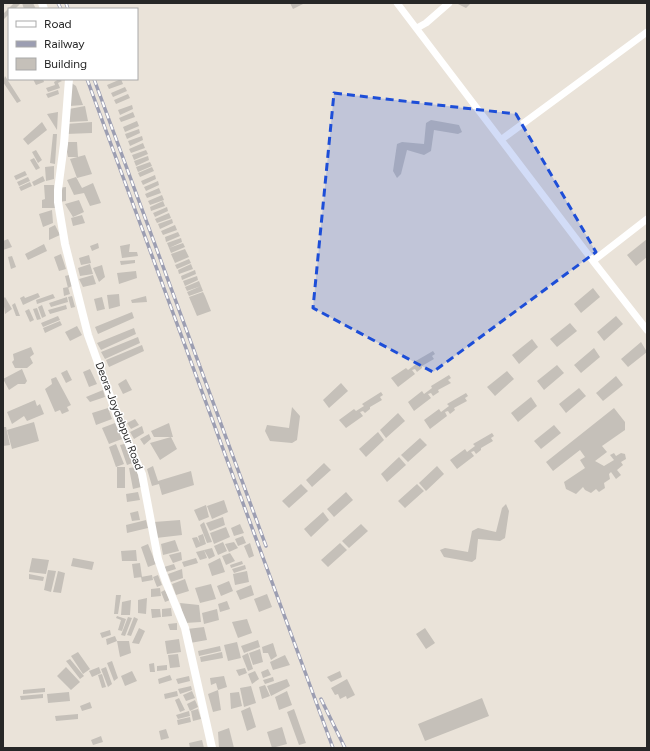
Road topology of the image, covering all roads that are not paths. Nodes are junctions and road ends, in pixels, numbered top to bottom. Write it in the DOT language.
graph roads {
  1 [pos="397,3"];
  2 [pos="449,3"];
  3 [pos="417,28"];
  4 [pos="647,32"];
  5 [pos="69,80"];
  6 [pos="502,139"];
  7 [pos="647,219"];
  8 [pos="593,261"];
  9 [pos="647,330"];
  10 [pos="212,748"];
  1 -- 3 [label="street"];
  2 -- 3 [label="street"];
  3 -- 6 [label="street"];
  4 -- 6 [label="street"];
  5 -- 10 [label="street, Deora-Joydebpur Road"];
  6 -- 8 [label="street"];
  7 -- 8 [label="street"];
  8 -- 9 [label="street"];
}
